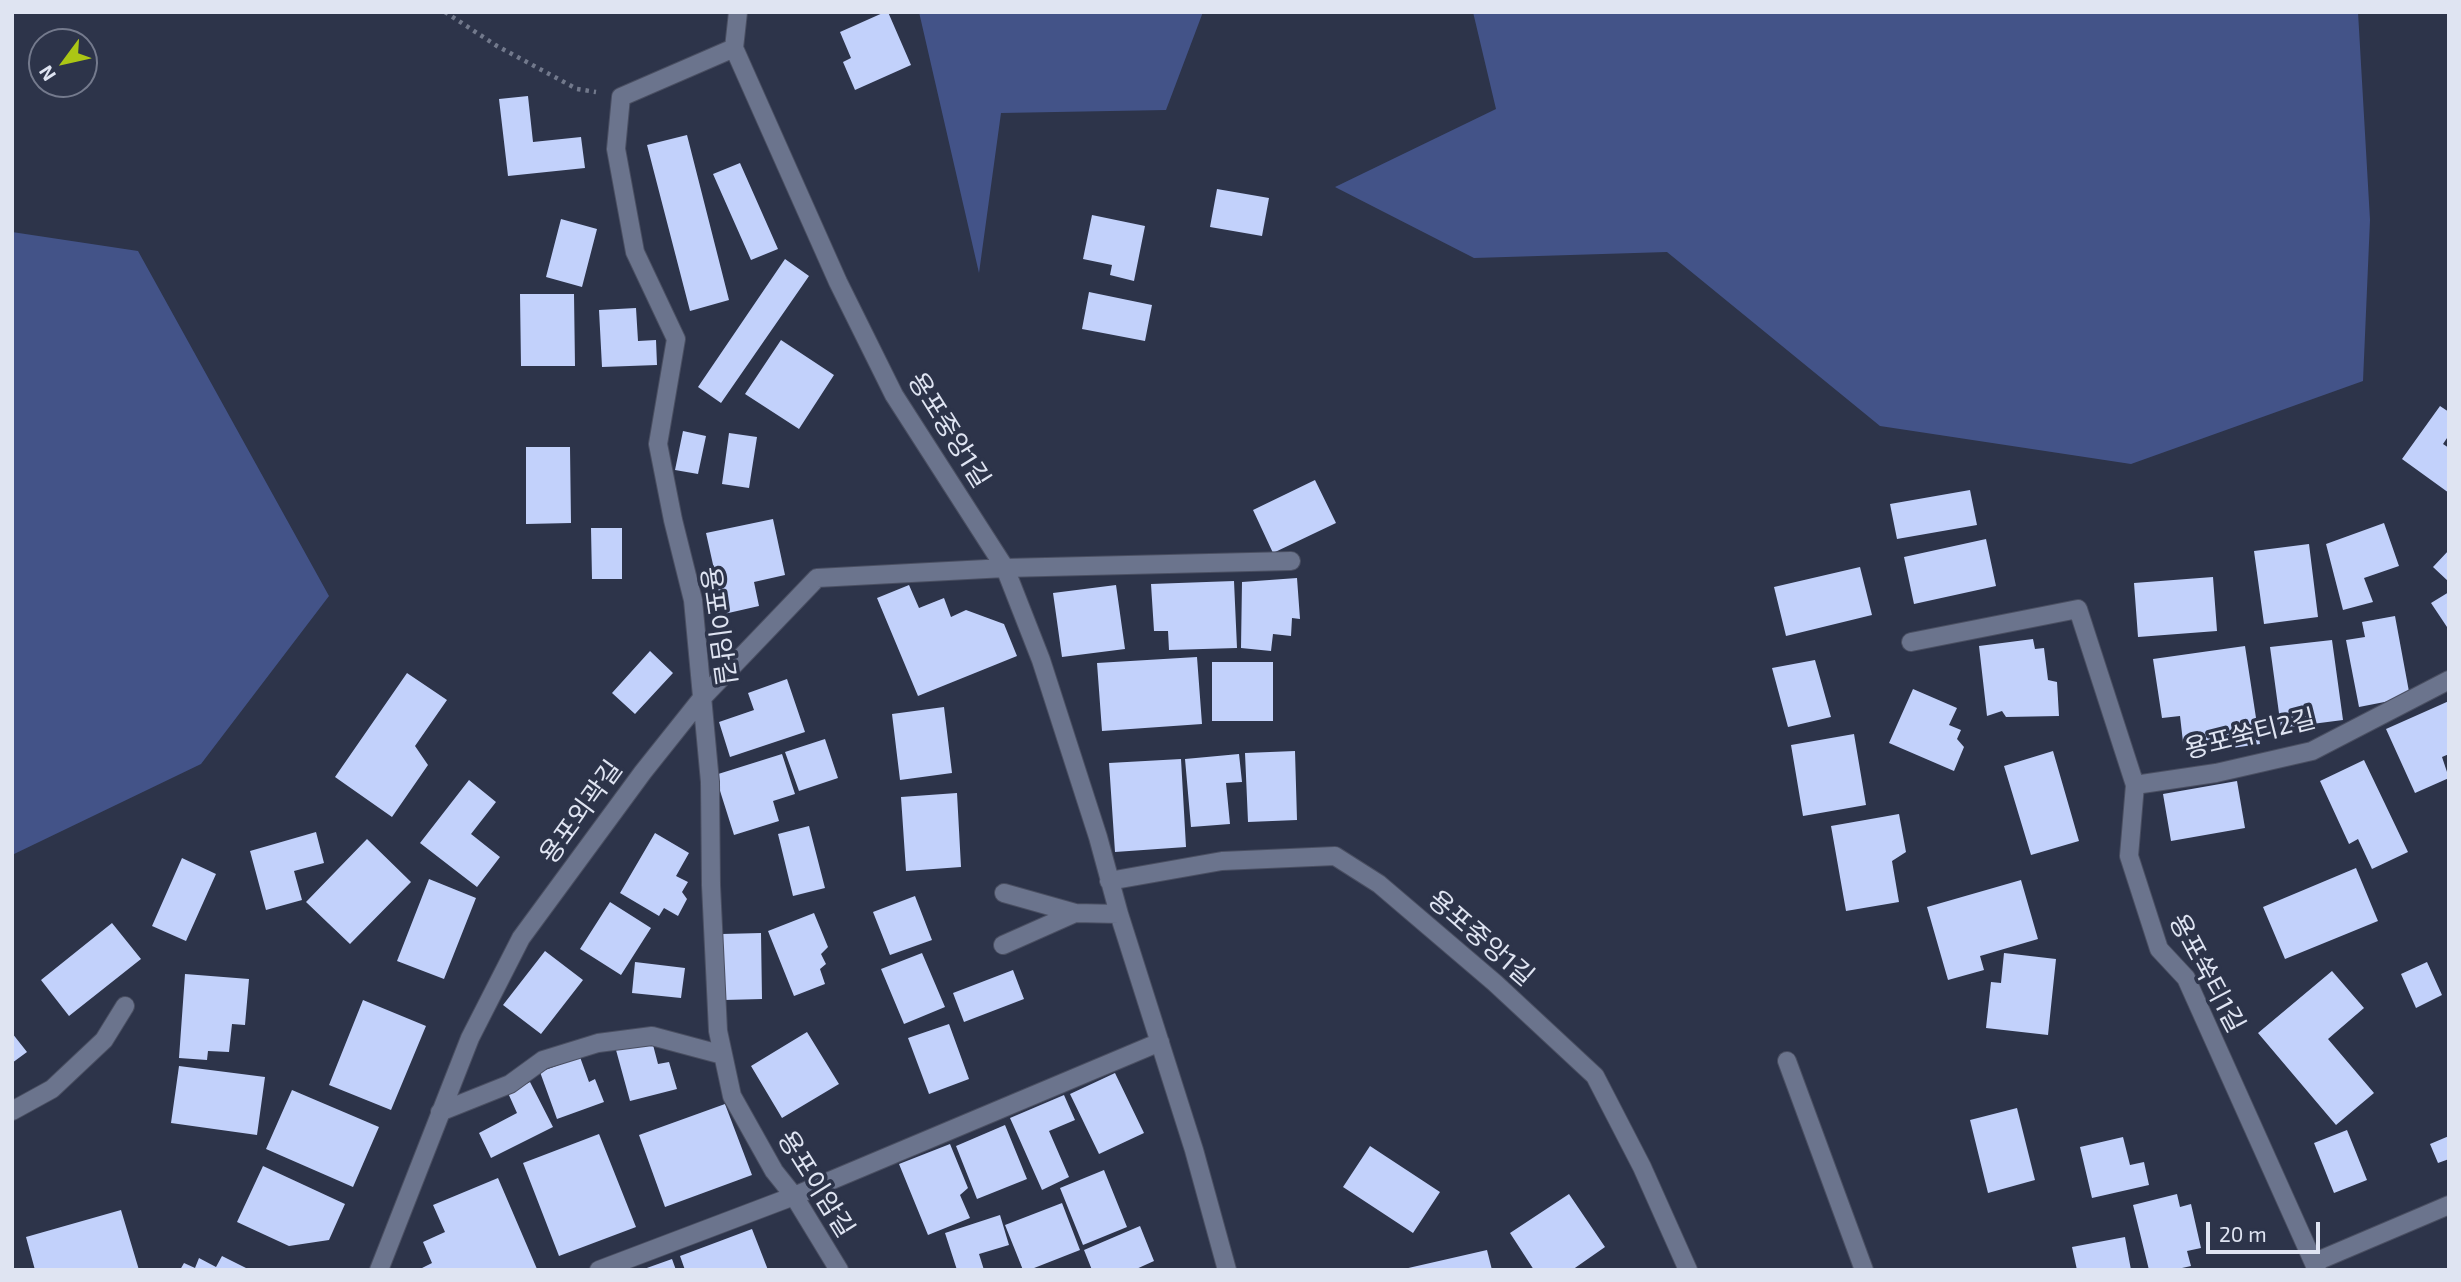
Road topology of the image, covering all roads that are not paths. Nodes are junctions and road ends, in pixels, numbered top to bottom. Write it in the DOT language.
graph roads {
  1 [pos="738,12"];
  2 [pos="734,48"];
  3 [pos="1291,561"];
  4 [pos="1005,568"];
  5 [pos="1911,642"];
  6 [pos="2449,680"];
  7 [pos="702,698"];
  8 [pos="2135,785"];
  9 [pos="1109,881"];
  10 [pos="1004,893"];
  11 [pos="1074,913"];
  12 [pos="1119,914"];
  13 [pos="1003,945"];
  14 [pos="125,1006"];
  15 [pos="1160,1042"];
  16 [pos="723,1055"];
  17 [pos="1787,1061"];
  18 [pos="12,1111"];
  19 [pos="440,1112"];
  20 [pos="794,1196"];
  21 [pos="2449,1205"];
  22 [pos="2316,1266"];
  23 [pos="379,1270"];
  24 [pos="599,1270"];
  25 [pos="839,1270"];
  26 [pos="1227,1270"];
  27 [pos="1688,1270"];
  28 [pos="1864,1270"];
  1 -- 2 [label="street"];
  2 -- 4 [label="street, 용포중앙1길"];
  2 -- 7 [label="street, 용포이암길"];
  3 -- 4 [label="street"];
  4 -- 7 [label="street, 용포외곽길"];
  4 -- 9 [label="street, 용포중앙1길"];
  5 -- 8 [label="street, 용포쑥티1길"];
  6 -- 8 [label="street, 용포쑥티2길"];
  7 -- 16 [label="street, 용포이암길"];
  7 -- 19 [label="street, 용포외곽길"];
  8 -- 22 [label="street, 용포쑥티1길"];
  9 -- 12 [label="street, 용포중앙1길"];
  9 -- 27 [label="street, 용포중앙1길"];
  10 -- 11 [label="street"];
  11 -- 12 [label="street"];
  11 -- 13 [label="street"];
  12 -- 15 [label="street, 용포중앙1길"];
  14 -- 18 [label="street"];
  15 -- 20 [label="street"];
  15 -- 26 [label="street, 용포중앙1길"];
  16 -- 19 [label="street"];
  16 -- 20 [label="street, 용포이암길"];
  17 -- 28 [label="street"];
  19 -- 23 [label="street, 용포외곽길"];
  20 -- 24 [label="street"];
  20 -- 25 [label="street, 용포이암길"];
  21 -- 22 [label="street"];
}
